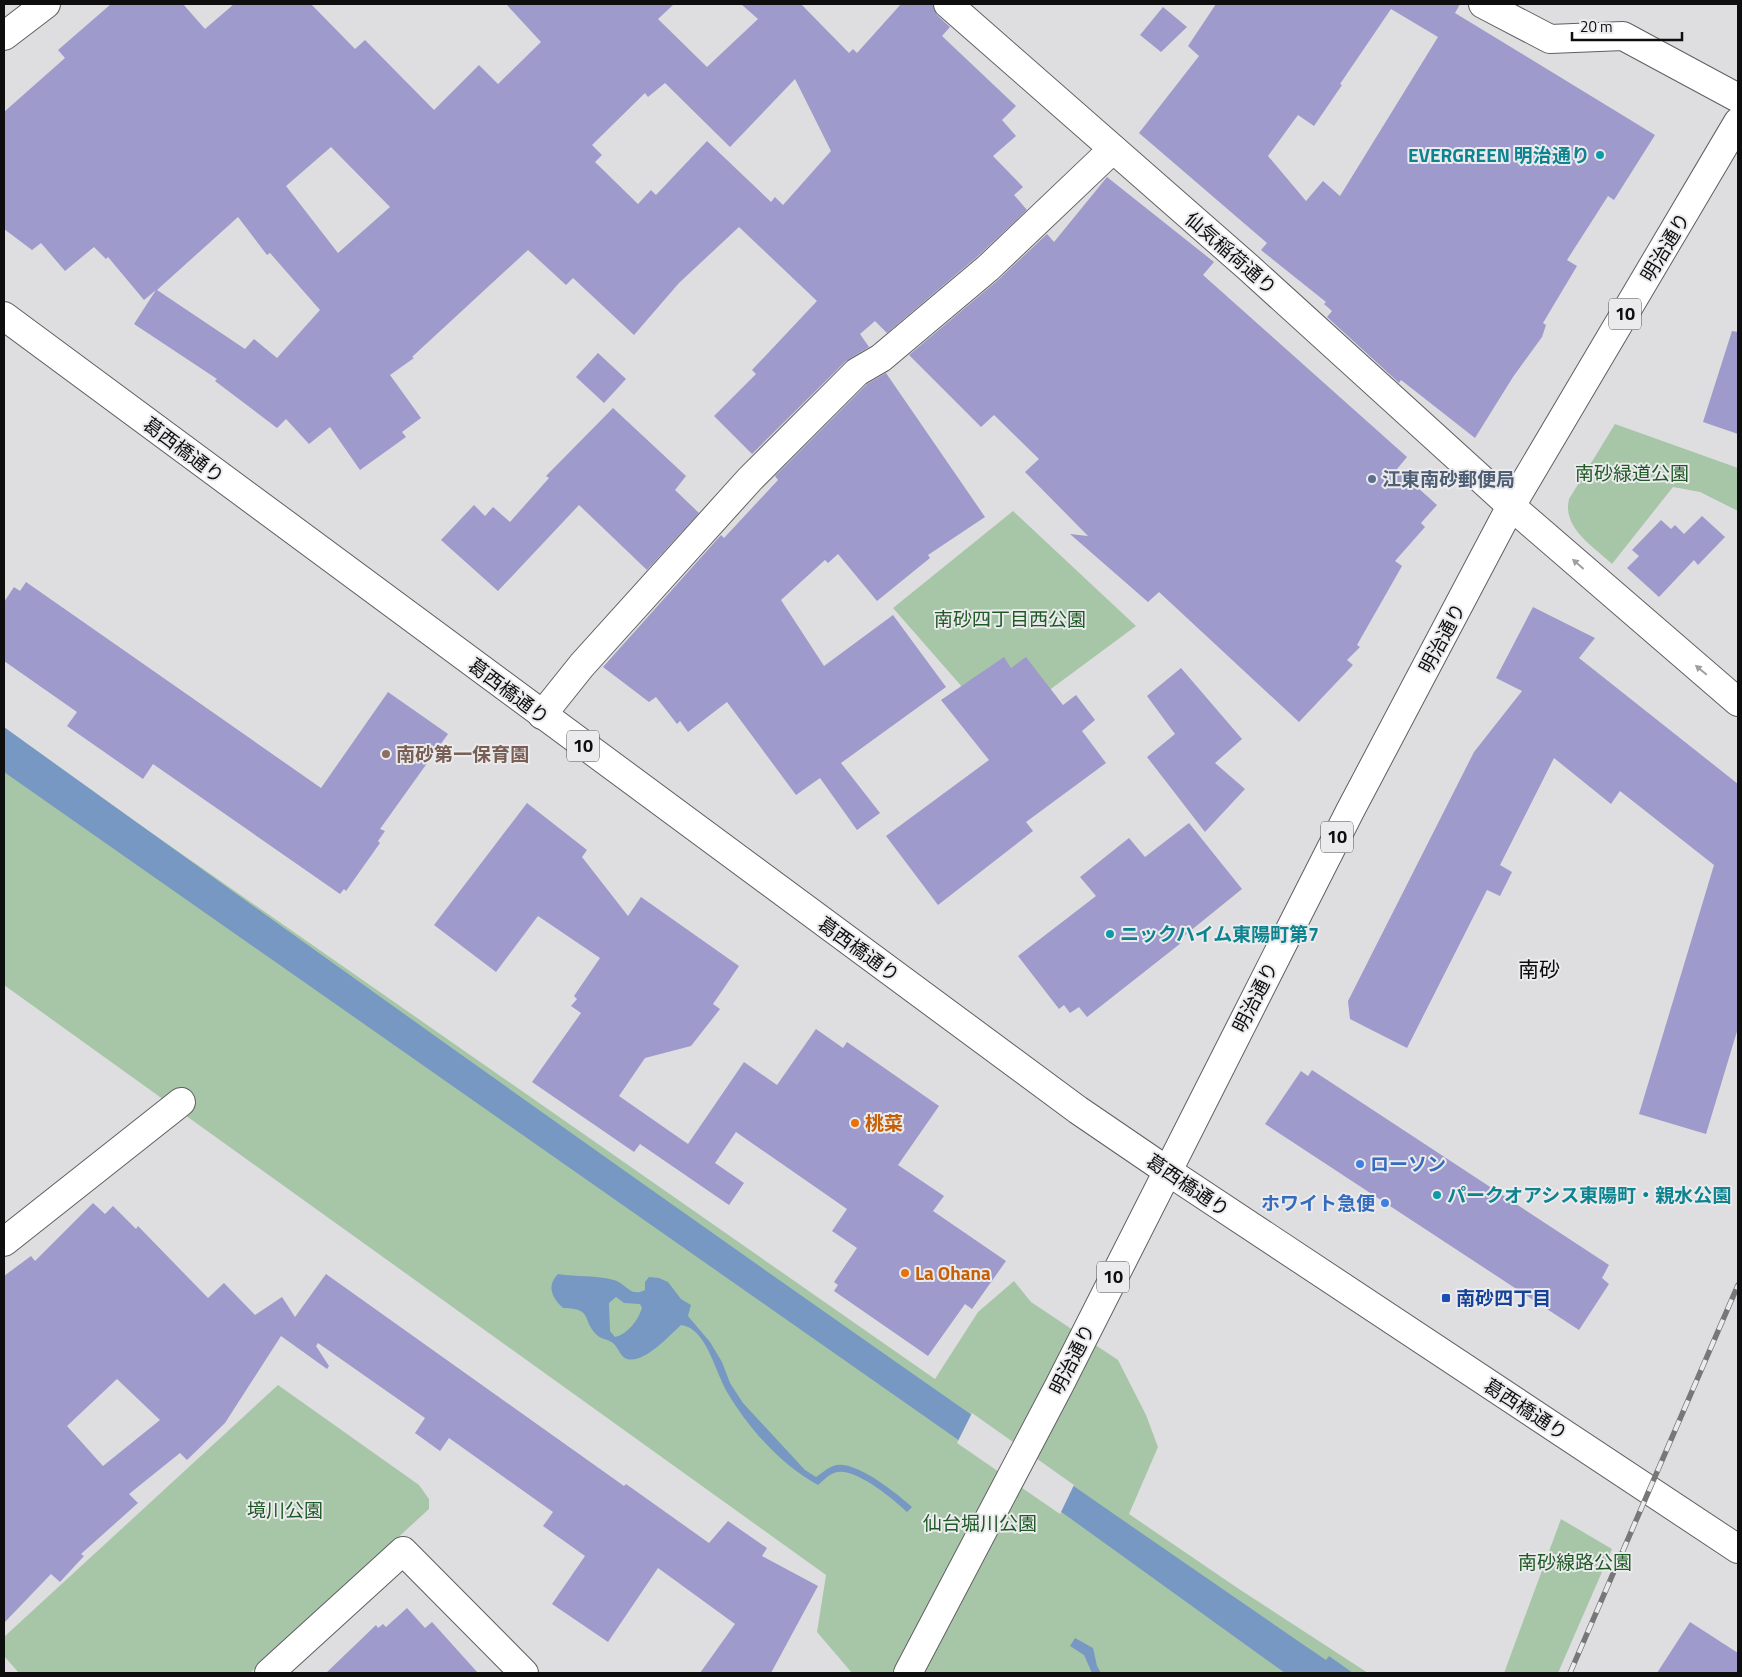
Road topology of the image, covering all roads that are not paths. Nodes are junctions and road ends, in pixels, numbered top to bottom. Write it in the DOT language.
graph roads {
  1 [pos="46,4"];
  2 [pos="948,4"];
  3 [pos="1483,4"];
  4 [pos="4,36"];
  5 [pos="1738,98"];
  6 [pos="1738,122"];
  7 [pos="1113,149"];
  8 [pos="4,316"];
  9 [pos="1512,506"];
  10 [pos="1738,702"];
  11 [pos="542,715"];
  12 [pos="181,1102"];
  13 [pos="1166,1170"];
  14 [pos="4,1242"];
  15 [pos="1738,1549"];
  16 [pos="268,1673"];
  17 [pos="524,1673"];
  18 [pos="908,1673"];
  1 -- 4 [label="main road"];
  2 -- 7 [label="main road, 仙気稲荷通り"];
  3 -- 5 [label="main road"];
  6 -- 9 [label="main road, 明治通り / 10"];
  7 -- 9 [label="main road, 仙気稲荷通り"];
  7 -- 11 [label="main road"];
  8 -- 11 [label="main road, 葛西橋通り / 10"];
  10 -- 9 [label="main road, 仙気稲荷通り, one-way"];
  9 -- 13 [label="main road, 明治通り / 10"];
  11 -- 13 [label="main road, 葛西橋通り / 10"];
  12 -- 14 [label="main road"];
  13 -- 15 [label="main road, 葛西橋通り"];
  13 -- 18 [label="main road, 明治通り / 10"];
  16 -- 17 [label="main road"];
}
